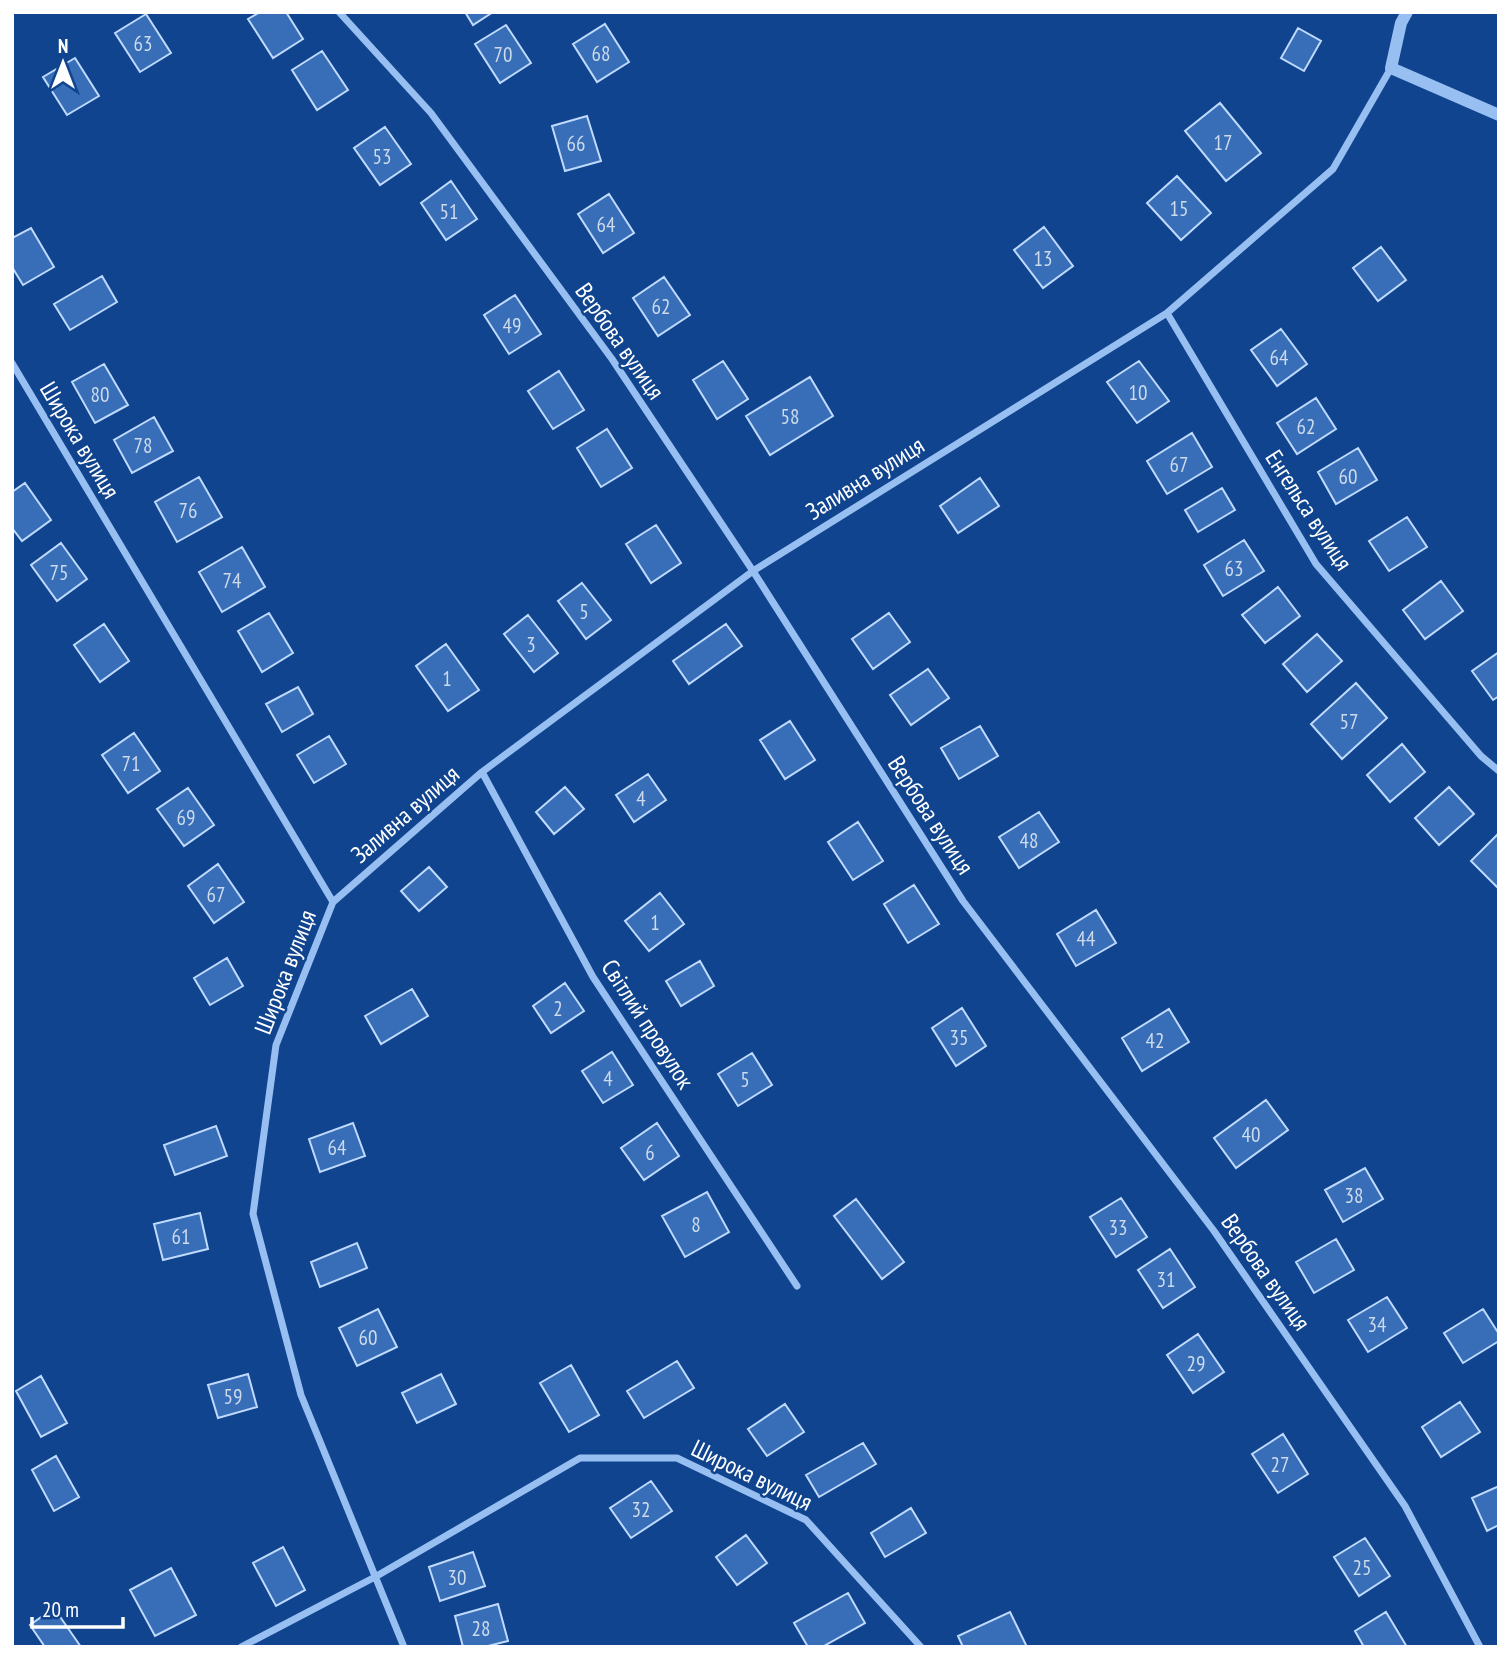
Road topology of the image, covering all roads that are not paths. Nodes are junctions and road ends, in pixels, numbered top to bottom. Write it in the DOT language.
graph roads {
  1 [pos="339,12"];
  2 [pos="1404,17"];
  3 [pos="1391,68"];
  4 [pos="1499,115"];
  5 [pos="1167,313"];
  6 [pos="12,363"];
  7 [pos="753,571"];
  8 [pos="1499,771"];
  9 [pos="482,772"];
  10 [pos="332,902"];
  11 [pos="797,1286"];
  12 [pos="375,1577"];
  13 [pos="241,1647"];
  14 [pos="404,1647"];
  15 [pos="922,1647"];
  16 [pos="1480,1647"];
  1 -- 7 [label="street, Вербова вулиця"];
  2 -- 3 [label="street"];
  3 -- 4 [label="street"];
  3 -- 5 [label="street, Заливна вулиця"];
  5 -- 7 [label="street, Заливна вулиця"];
  5 -- 8 [label="street, Енгельса вулиця"];
  6 -- 10 [label="street, Широка вулиця"];
  7 -- 9 [label="street, Заливна вулиця"];
  7 -- 16 [label="street, Вербова вулиця"];
  9 -- 10 [label="street, Заливна вулиця"];
  9 -- 11 [label="street, Світлий провулок"];
  10 -- 12 [label="street, Широка вулиця"];
  12 -- 13 [label="street, Широка вулиця"];
  12 -- 14 [label="street, Широка вулиця"];
  12 -- 15 [label="street, Широка вулиця"];
}
